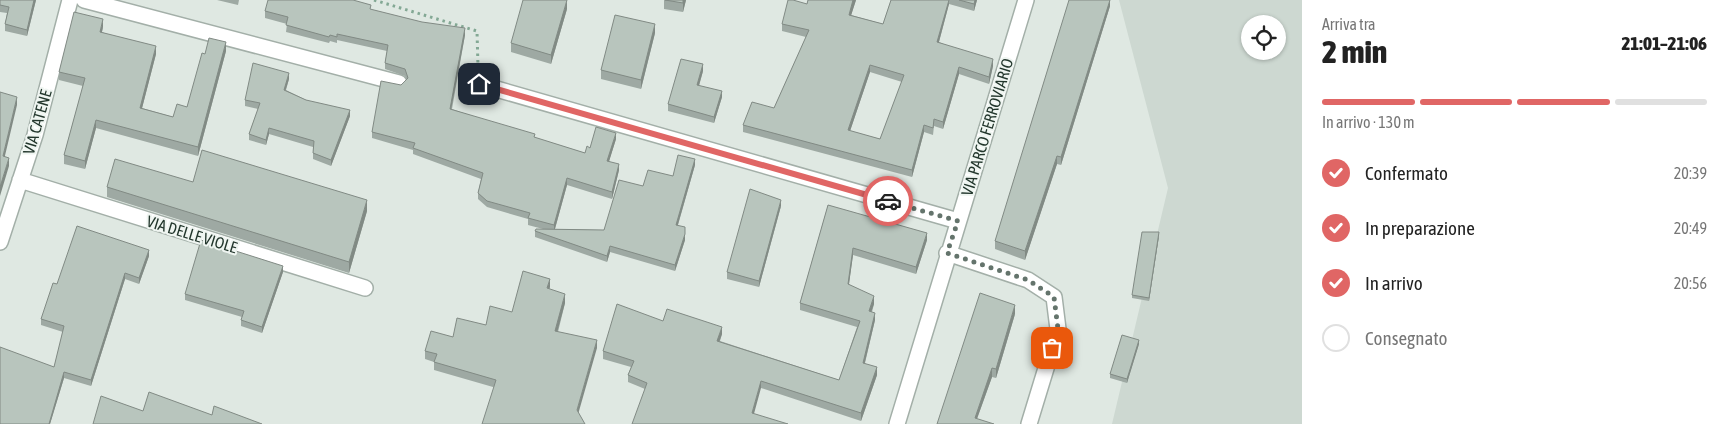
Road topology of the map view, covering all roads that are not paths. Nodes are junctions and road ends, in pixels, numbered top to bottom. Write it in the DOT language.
graph roads {
  1 [pos="70,0"];
  2 [pos="84,0"];
  3 [pos="1026,0"];
  4 [pos="399,84"];
  5 [pos="479,84"];
  6 [pos="20,180"];
  7 [pos="958,221"];
  8 [pos="0,242"];
  9 [pos="947,253"];
  10 [pos="365,288"];
  11 [pos="897,424"];
  12 [pos="1029,424"];
  1 -- 6 [label="street, VIA CATENE"];
  2 -- 4 [label="street"];
  3 -- 7 [label="street, VIA PARCO FERROVIARIO"];
  5 -- 7 [label="street"];
  6 -- 8 [label="street, VIA CATENE"];
  6 -- 10 [label="street, VIA DELLE VIOLE"];
  7 -- 9 [label="street, VIA PARCO FERROVIARIO"];
  9 -- 11 [label="street, VIA PARCO FERROVIARIO"];
  9 -- 12 [label="street"];
}
